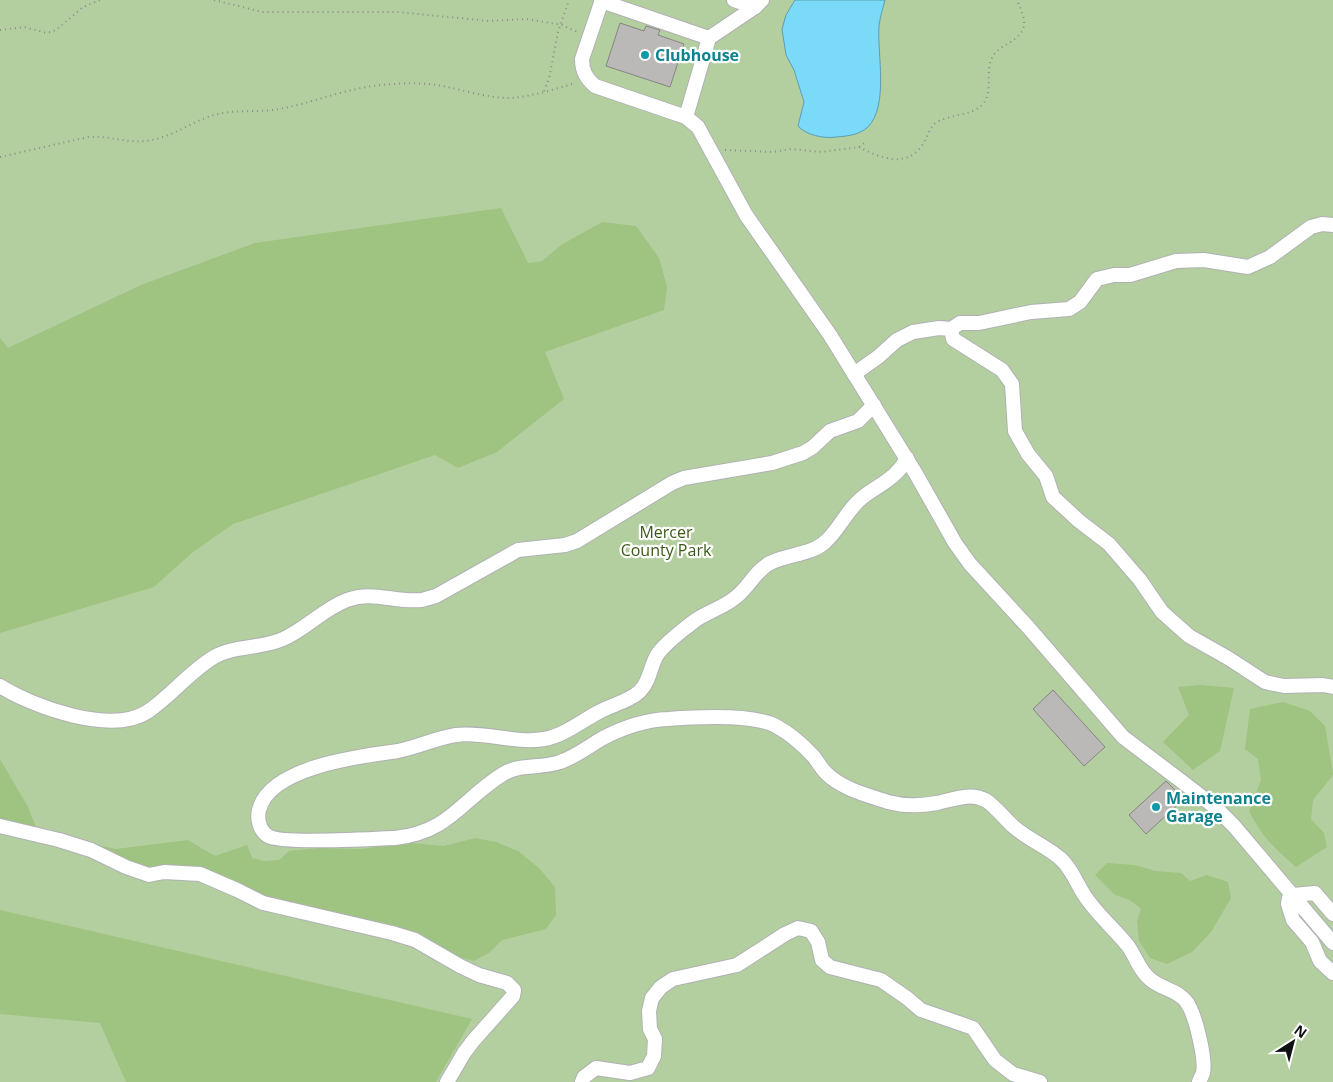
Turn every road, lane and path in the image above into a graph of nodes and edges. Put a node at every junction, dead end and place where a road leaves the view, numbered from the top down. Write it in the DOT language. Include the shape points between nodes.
graph roads {
  1 [pos="100,0"];
  2 [pos="214,0"];
  3 [pos="569,0"];
  4 [pos="601,0"];
  5 [pos="734,0"];
  6 [pos="1017,0"];
  7 [pos="758,3"];
  8 [pos="562,25"];
  9 [pos="0,30"];
  10 [pos="590,37"];
  11 [pos="709,38"];
  12 [pos="588,80"];
  13 [pos="544,91"];
  14 [pos="686,117"];
  15 [pos="867,142"];
  16 [pos="859,147"];
  17 [pos="710,150"];
  18 [pos="0,157"];
  19 [pos="1333,225"];
  20 [pos="951,329"];
  21 [pos="854,374"];
  22 [pos="874,406"];
  23 [pos="907,458"];
  24 [pos="0,686"];
  25 [pos="1333,687"];
  26 [pos="0,826"];
  27 [pos="1293,895"];
  28 [pos="1333,914"];
  29 [pos="1333,943"];
  30 [pos="1333,973"];
  31 [pos="447,1082"];
  32 [pos="582,1082"];
  33 [pos="1040,1082"];
  34 [pos="1199,1082"];
  1 -- 9 [label="path" via="82,8 56,30 47,33 24,27"];
  2 -- 8 [label="path" via="262,12 398,12 489,21 526,19"];
  3 -- 8 [label="path"];
  4 -- 10 [label="lane"];
  4 -- 11 [label="lane"];
  5 -- 7 [label="lane"];
  6 -- 16 [label="path" via="1025,18 1022,31 993,55 989,64 988,95 982,105 936,123 914,154 902,159 889,159"];
  7 -- 11 [label="lane"];
  8 -- 10 [label="path"];
  8 -- 13 [label="path"];
  10 -- 12 [label="lane" via="582,59"];
  11 -- 14 [label="lane"];
  12 -- 13 [label="path"];
  12 -- 14 [label="lane" via="595,86"];
  13 -- 18 [label="path" via="508,98 423,83 380,85 279,109 220,114 162,138 143,142 88,137"];
  14 -- 17 [label="lane" via="698,127"];
  15 -- 16 [label="path"];
  16 -- 17 [label="path" via="821,152"];
  17 -- 21 [label="lane" via="746,215"];
  19 -- 20 [label="lane" via="1311,227 1270,257 1248,267 1204,260 1176,261 1138,273 1097,279 1080,302 1068,309 960,323"];
  20 -- 21 [label="lane" via="913,332 897,340"];
  20 -- 25 [label="lane" via="953,339 1002,370 1012,384 1015,431 1046,476 1052,497 1109,544 1162,612 1189,636 1265,682 1284,686"];
  21 -- 22 [label="lane"];
  22 -- 23 [label="lane"];
  22 -- 24 [label="lane" via="858,420 830,431 803,453 772,463 684,478 577,541 518,550 436,596 416,600 360,595 345,600 284,638 220,654 204,663 168,696 134,718 120,721 66,714 31,702"];
  23 -- 27 [label="lane" via="970,564 1122,737 1216,808"];
  23 -- 34 [label="lane" via="900,471 862,497 826,542 766,565 737,597 696,620 679,634 658,653 640,692 628,700 552,738 530,740 458,734 404,749 319,766 297,774 272,790 259,810 259,824 264,834 273,839 291,841 397,838 440,825 501,774 516,767 558,764 634,724 668,719 745,718 763,721 778,727 812,755 827,774 847,787 897,804 923,805 962,796 985,800 1028,838 1064,862 1084,894 1130,948 1148,978 1177,992 1188,1002 1202,1050 1204,1071"];
  26 -- 31 [label="lane" via="91,850 150,875 164,872 200,874 263,904 392,932 415,940 479,975 507,983 514,990 513,996 473,1041"];
  27 -- 28 [label="lane" via="1315,893"];
  27 -- 29 [label="lane"];
  27 -- 30 [label="lane" via="1288,904 1293,920 1312,942 1320,961"];
  32 -- 33 [label="lane" via="596,1068 630,1073 648,1068 654,1056 656,1039 650,1029 649,1011 652,998 661,987 674,978 737,965 798,928 811,931 818,942 822,960 830,967 881,980 921,1010 973,1028 995,1060 1013,1074"];
}
